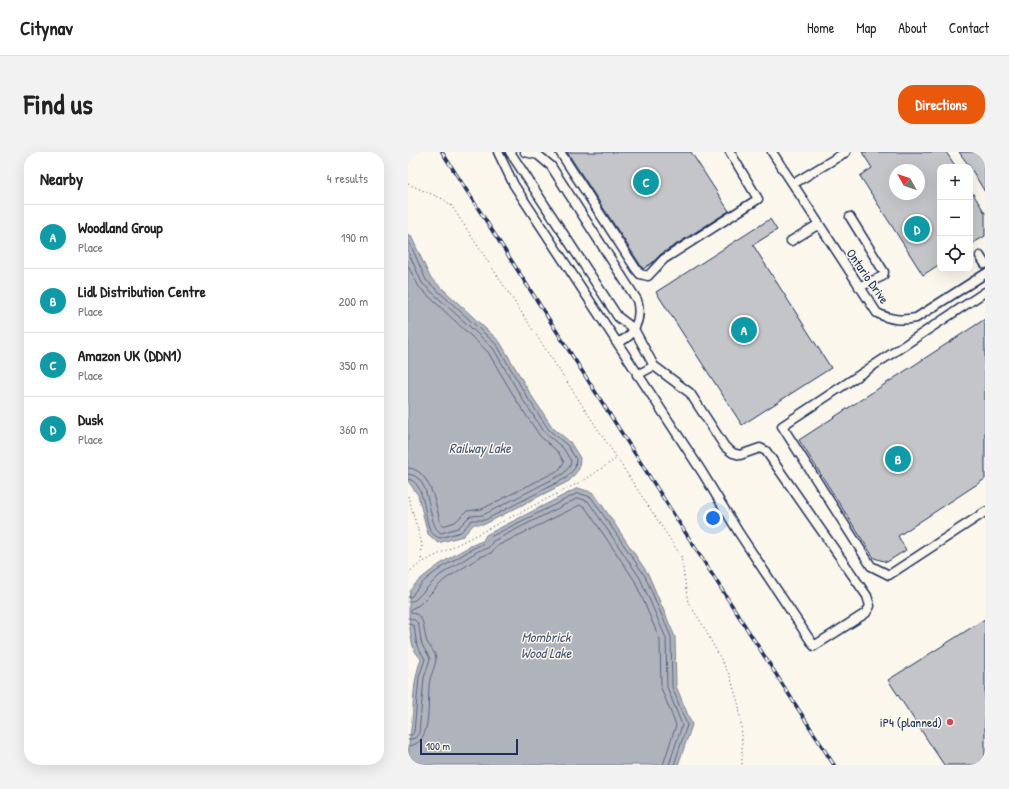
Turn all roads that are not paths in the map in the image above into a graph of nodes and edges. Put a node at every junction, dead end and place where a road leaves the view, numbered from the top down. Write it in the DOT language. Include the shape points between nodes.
graph roads {
  1 [pos="498,152"];
  2 [pos="510,152"];
  3 [pos="525,152"];
  4 [pos="560,152"];
  5 [pos="730,152"];
  6 [pos="772,152"];
  7 [pos="846,152"];
  8 [pos="793,184"];
  9 [pos="850,217"];
  10 [pos="819,224"];
  11 [pos="791,241"];
  12 [pos="980,256"];
  13 [pos="985,264"];
  14 [pos="985,274"];
  15 [pos="859,287"];
  16 [pos="985,292"];
  17 [pos="634,329"];
  18 [pos="616,342"];
  19 [pos="654,366"];
  20 [pos="637,375"];
  21 [pos="985,512"];
  1 -- 18 [label="street" via="514,184"];
  2 -- 17 [label="street" via="618,316"];
  3 -- 17 [label="street" via="538,155 551,166 637,300 640,315"];
  4 -- 5 [label="street" via="636,269 640,274 648,276 664,259 758,199"];
  6 -- 8 [label="street, Ontario Drive"];
  7 -- 8 [label="street"];
  8 -- 10 [label="street, Ontario Drive"];
  9 -- 15 [label="street" via="884,272 883,276"];
  10 -- 11 [label="street"];
  10 -- 15 [label="street, Ontario Drive"];
  12 -- 13 [label="street"];
  14 -- 15 [label="street, Ontario Drive" via="916,318 903,321 889,319 877,313"];
  16 -- 21 [label="street" via="782,426 871,566 889,575"];
  17 -- 18 [label="street" via="623,341"];
  17 -- 19 [label="street"];
  18 -- 20 [label="street"];
  19 -- 20 [label="street"];
  19 -- 20 [label="street" via="690,393 719,439 733,453 740,455 760,448 766,451 867,596 870,606 866,613 814,646"];
}
